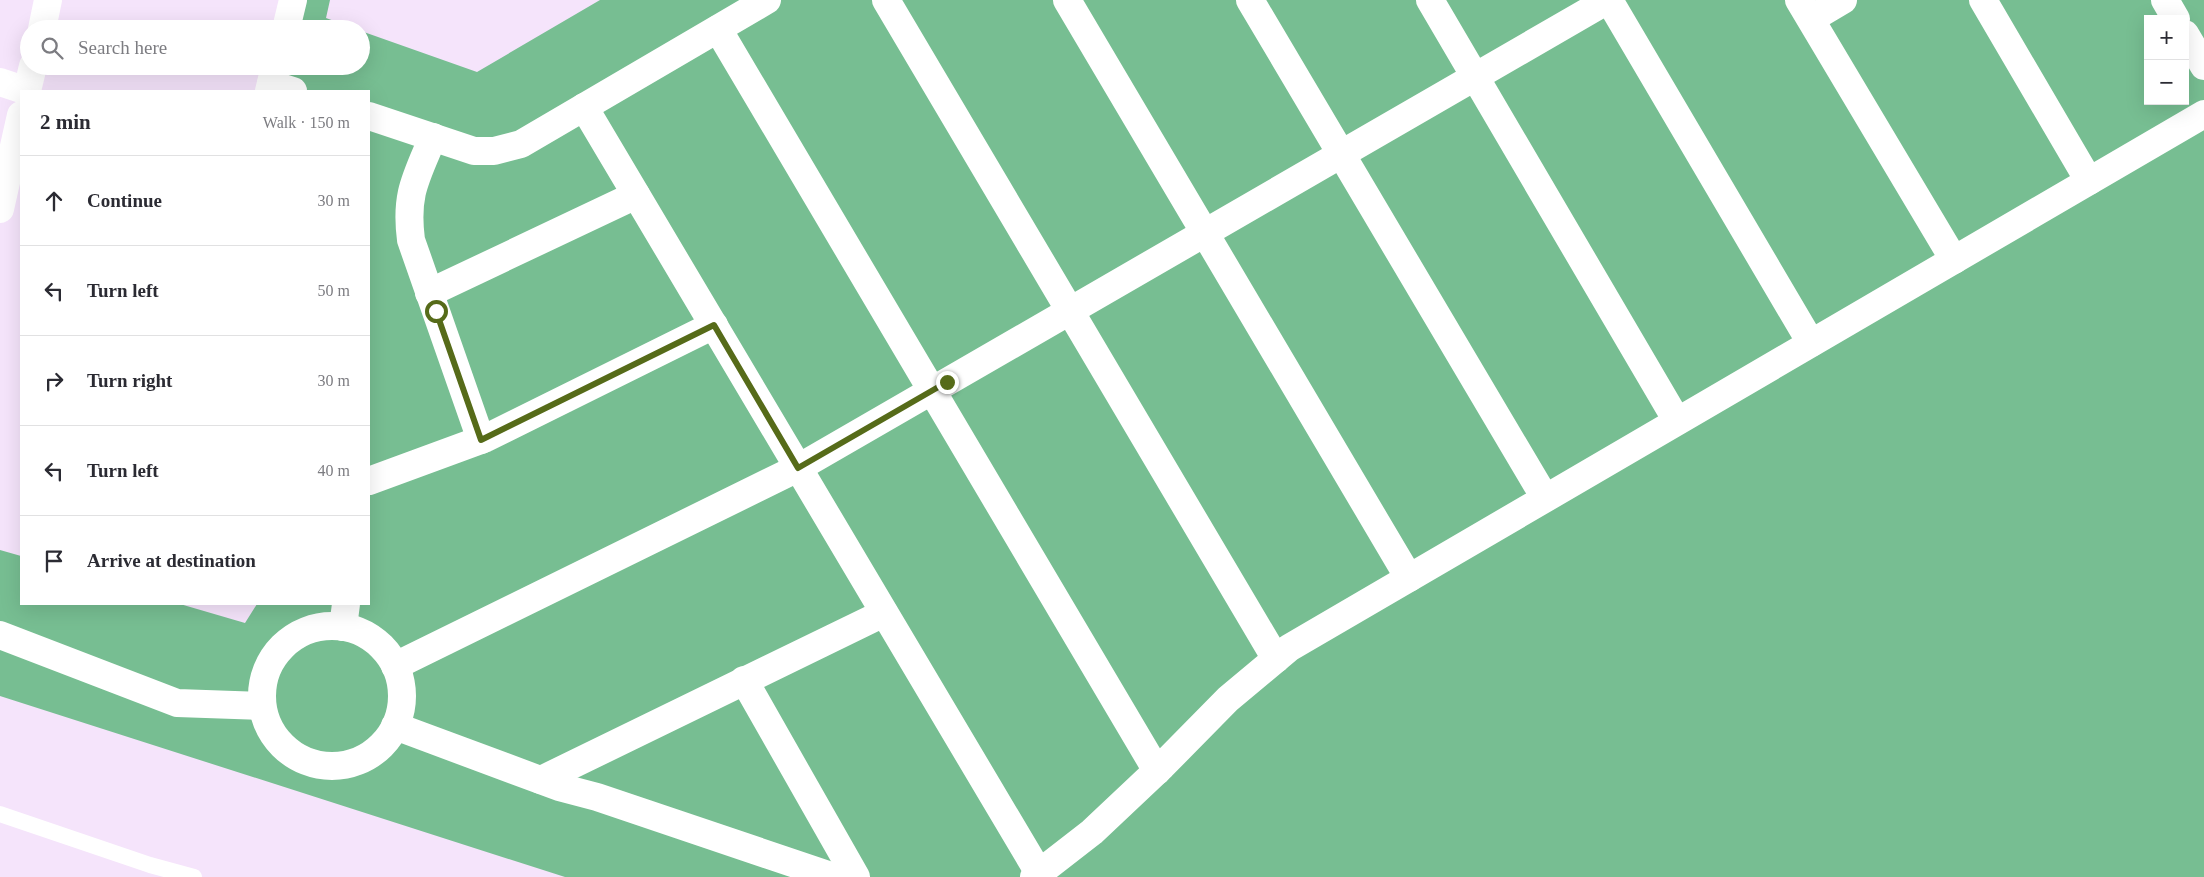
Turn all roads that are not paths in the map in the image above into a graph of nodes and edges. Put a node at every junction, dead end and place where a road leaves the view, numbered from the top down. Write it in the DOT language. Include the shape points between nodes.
graph roads {
  1 [pos="48,0"];
  2 [pos="293,0"];
  3 [pos="767,0"];
  4 [pos="886,0"];
  5 [pos="1068,0"];
  6 [pos="1250,0"];
  7 [pos="1430,0"];
  8 [pos="1608,0"];
  9 [pos="1843,0"];
  10 [pos="1983,0"];
  11 [pos="2165,0"];
  12 [pos="1805,10"];
  13 [pos="2174,15"];
  14 [pos="44,20"];
  15 [pos="288,20"];
  16 [pos="718,29"];
  17 [pos="2189,41"];
  18 [pos="2204,66"];
  19 [pos="31,75"];
  20 [pos="1475,77"];
  21 [pos="0,82"];
  22 [pos="24,90"];
  23 [pos="27,90"];
  24 [pos="584,107"];
  25 [pos="2204,114"];
  26 [pos="370,116"];
  27 [pos="20,119"];
  28 [pos="433,137"];
  29 [pos="1342,154"];
  30 [pos="2089,181"];
  31 [pos="636,195"];
  32 [pos="0,209"];
  33 [pos="1205,233"];
  34 [pos="1954,260"];
  35 [pos="429,293"];
  36 [pos="1070,311"];
  37 [pos="714,325"];
  38 [pos="1811,343"];
  39 [pos="932,391"];
  40 [pos="1677,421"];
  41 [pos="481,440"];
  42 [pos="798,468"];
  43 [pos="370,481"];
  44 [pos="1545,498"];
  45 [pos="1409,578"];
  46 [pos="884,613"];
  47 [pos="345,616"];
  48 [pos="0,635"];
  49 [pos="1276,659"];
  50 [pos="395,666"];
  51 [pos="744,680"];
  52 [pos="262,706"];
  53 [pos="395,726"];
  54 [pos="1156,771"];
  55 [pos="541,780"];
  56 [pos="0,814"];
  57 [pos="1037,875"];
  58 [pos="194,877"];
  59 [pos="834,877"];
  60 [pos="856,877"];
  1 -- 14 [label="street"];
  2 -- 15 [label="street"];
  3 -- 16 [label="street"];
  4 -- 36 [label="street"];
  5 -- 33 [label="street"];
  6 -- 29 [label="street"];
  7 -- 20 [label="street"];
  8 -- 20 [label="street"];
  8 -- 38 [label="street"];
  9 -- 12 [label="street"];
  10 -- 30 [label="street"];
  11 -- 13 [label="street"];
  12 -- 34 [label="street"];
  16 -- 24 [label="street"];
  16 -- 39 [label="street"];
  17 -- 18 [label="street"];
  19 -- 23 [label="street"];
  20 -- 29 [label="street"];
  20 -- 40 [label="street"];
  21 -- 22 [label="street"];
  24 -- 28 [label="street" via="521,144 494,151 474,151"];
  24 -- 31 [label="street"];
  25 -- 30 [label="street"];
  26 -- 28 [label="street"];
  27 -- 32 [label="street"];
  28 -- 35 [label="street" via="411,189 409,207 411,240"];
  29 -- 33 [label="street"];
  29 -- 44 [label="street"];
  30 -- 34 [label="street"];
  31 -- 35 [label="street"];
  31 -- 37 [label="street"];
  33 -- 36 [label="street"];
  33 -- 45 [label="street"];
  34 -- 38 [label="street"];
  35 -- 41 [label="street"];
  36 -- 39 [label="street"];
  36 -- 49 [label="street"];
  37 -- 41 [label="street"];
  37 -- 42 [label="street"];
  38 -- 40 [label="street"];
  39 -- 42 [label="street"];
  39 -- 54 [label="street"];
  40 -- 44 [label="street"];
  41 -- 43 [label="street"];
  42 -- 46 [label="street"];
  42 -- 50 [label="street"];
  44 -- 45 [label="street"];
  45 -- 49 [label="street" via="1289,648"];
  46 -- 51 [label="street"];
  46 -- 57 [label="street"];
  47 -- 50 [label="street" via="356,630 374,639 389,654"];
  47 -- 52 [label="street" via="296,636 279,648 268,665 262,685"];
  48 -- 52 [label="street" via="177,703"];
  49 -- 54 [label="street" via="1228,698"];
  50 -- 53 [label="street" via="403,693"];
  51 -- 55 [label="street"];
  51 -- 60 [label="street"];
  52 -- 53 [label="street" via="268,727 280,744 297,757 317,765 338,766 359,761 378,750"];
  53 -- 55 [label="street"];
  54 -- 57 [label="street" via="1092,832"];
  55 -- 59 [label="street"];
  56 -- 58 [label="lane"];
}
